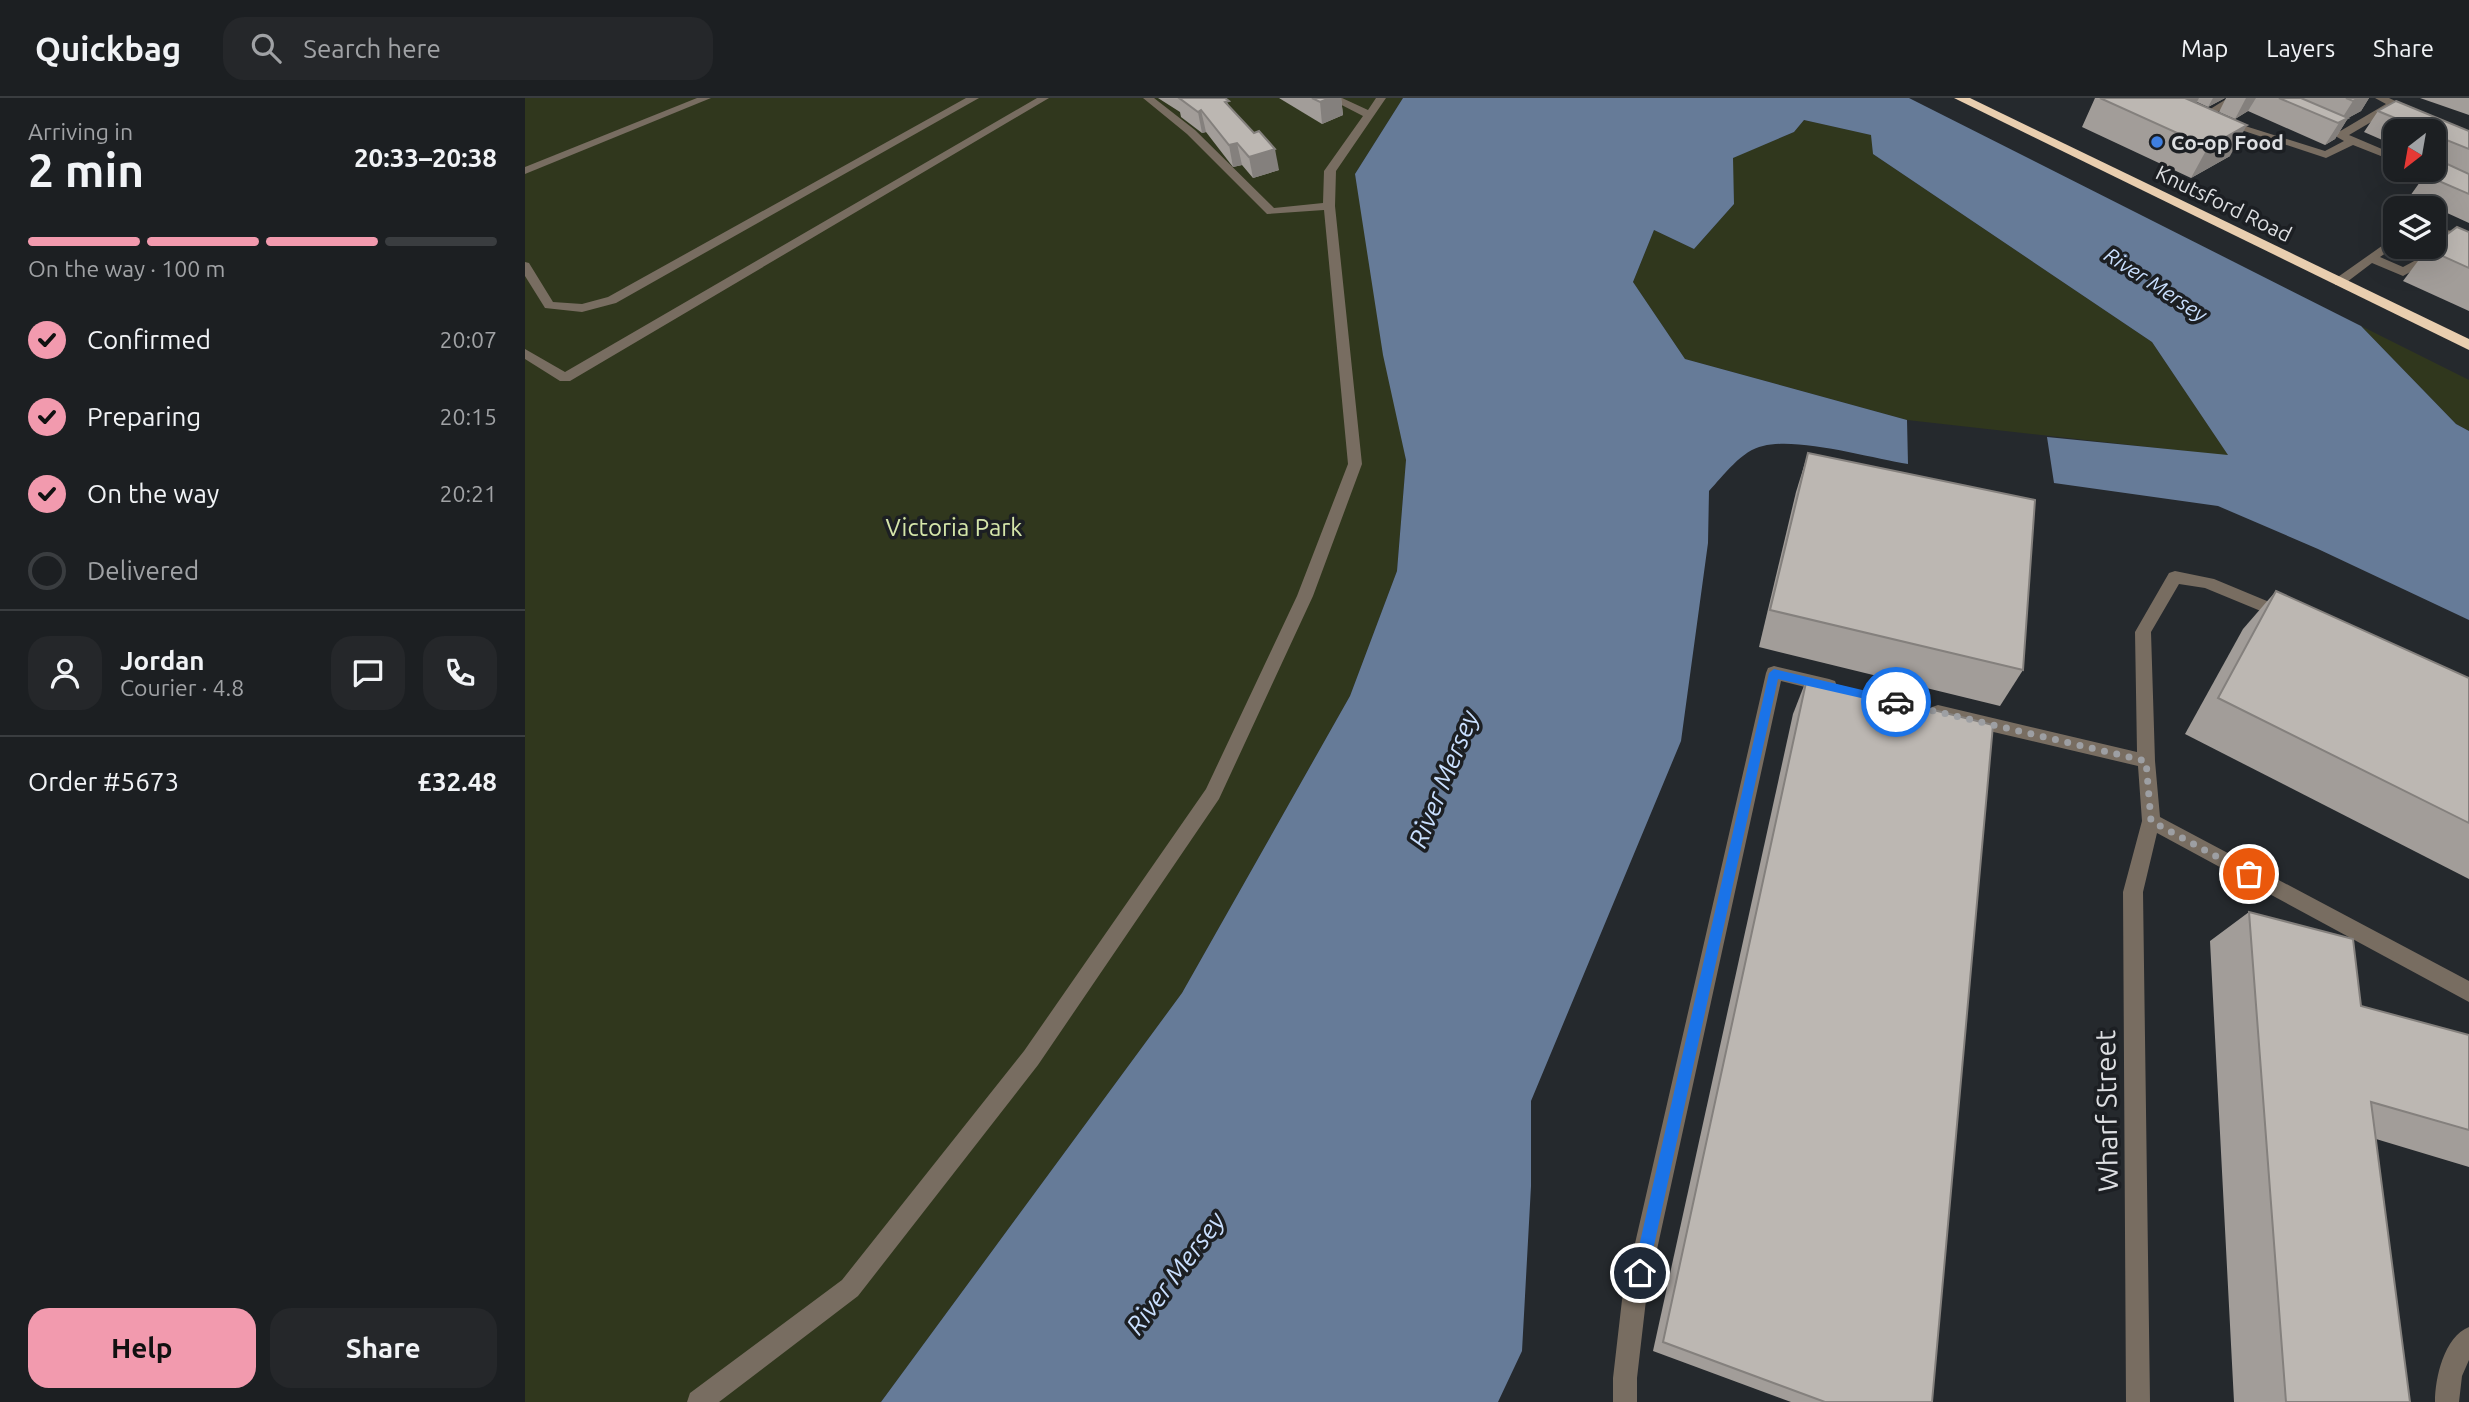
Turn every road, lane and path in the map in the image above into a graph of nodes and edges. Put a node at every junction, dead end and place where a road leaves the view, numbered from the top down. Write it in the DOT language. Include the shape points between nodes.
graph roads {
  1 [pos="706,98"];
  2 [pos="974,98"];
  3 [pos="1044,98"];
  4 [pos="1148,98"];
  5 [pos="1333,98"];
  6 [pos="1381,98"];
  7 [pos="1961,98"];
  8 [pos="2235,98"];
  9 [pos="2380,98"];
  10 [pos="2394,104"];
  11 [pos="2419,114"];
  12 [pos="1371,116"];
  13 [pos="2329,130"];
  14 [pos="2341,135"];
  15 [pos="2353,141"];
  16 [pos="2383,154"];
  17 [pos="525,171"];
  18 [pos="2447,181"];
  19 [pos="2469,191"];
  20 [pos="1329,206"];
  21 [pos="2446,233"];
  22 [pos="2469,239"];
  23 [pos="2383,249"];
  24 [pos="2371,258"];
  25 [pos="2429,259"];
  26 [pos="525,266"];
  27 [pos="2339,282"];
  28 [pos="2469,345"];
  29 [pos="525,353"];
  30 [pos="2294,619"];
  31 [pos="1854,692"];
  32 [pos="1920,708"];
  33 [pos="2146,761"];
  34 [pos="2151,821"];
  35 [pos="2469,992"];
  36 [pos="2469,1339"];
  37 [pos="699,1402"];
  38 [pos="1625,1402"];
  39 [pos="2138,1402"];
  40 [pos="2447,1402"];
  1 -- 17 [label="street"];
  2 -- 26 [label="street" via="612,300 582,308 549,304"];
  3 -- 29 [label="street" via="565,378"];
  4 -- 20 [label="street" via="1191,132 1271,212"];
  5 -- 12 [label="street"];
  6 -- 12 [label="street"];
  7 -- 27 [label="highway, Knutsford Road"];
  8 -- 15 [label="street" via="2198,114 2326,155"];
  9 -- 10 [label="street"];
  10 -- 11 [label="street"];
  10 -- 14 [label="street"];
  12 -- 20 [label="street" via="1330,171"];
  13 -- 14 [label="street"];
  14 -- 15 [label="street"];
  15 -- 16 [label="street"];
  18 -- 19 [label="street"];
  20 -- 37 [label="street" via="1355,464 1305,596 1213,794 1031,1058 850,1288"];
  21 -- 22 [label="street"];
  23 -- 24 [label="street"];
  24 -- 25 [label="street" via="2403,272"];
  24 -- 27 [label="street"];
  27 -- 28 [label="highway, Knutsford Road"];
  30 -- 33 [label="street, Wharf Street" via="2208,583 2175,577 2143,632"];
  31 -- 38 [label="street" via="1774,673 1634,1300"];
  32 -- 33 [label="street"];
  33 -- 34 [label="street, Wharf Street"];
  34 -- 35 [label="street"];
  34 -- 39 [label="street, Wharf Street" via="2133,892"];
  36 -- 40 [label="street" via="2456,1356"];
}
